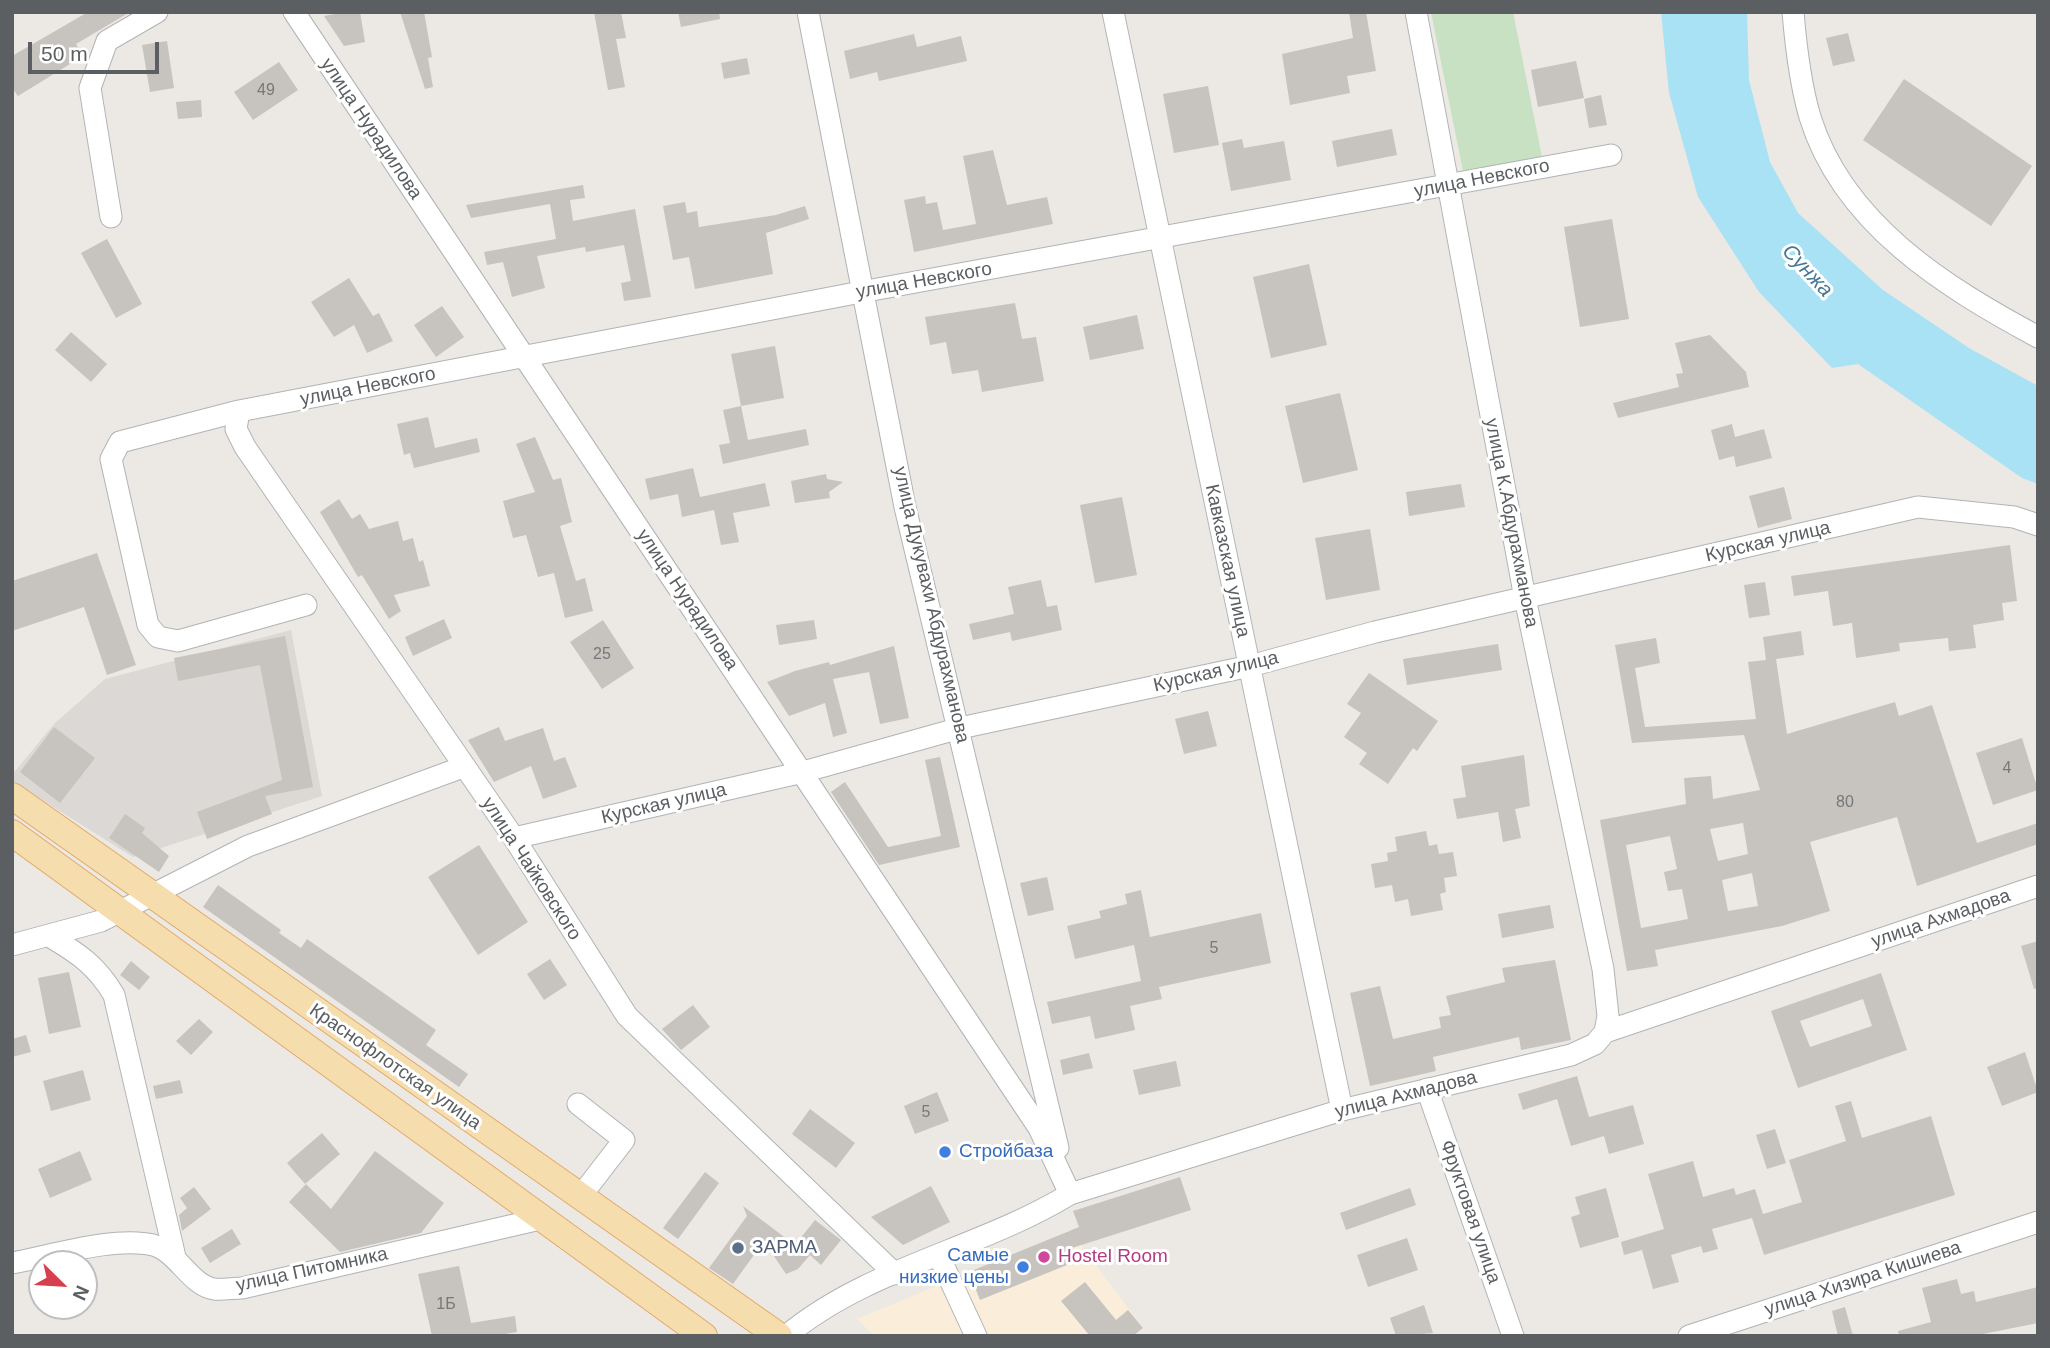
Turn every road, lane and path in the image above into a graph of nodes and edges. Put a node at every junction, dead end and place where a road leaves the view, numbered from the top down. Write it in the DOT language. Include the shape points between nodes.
graph roads {
  1 [pos="157,12"];
  2 [pos="294,12"];
  3 [pos="808,12"];
  4 [pos="1113,12"];
  5 [pos="1416,12"];
  6 [pos="1793,12"];
  7 [pos="1611,155"];
  8 [pos="1448,186"];
  9 [pos="111,217"];
  10 [pos="1158,239"];
  11 [pos="861,292"];
  12 [pos="2038,337"];
  13 [pos="523,358"];
  14 [pos="239,411"];
  15 [pos="2038,525"];
  16 [pos="1525,598"];
  17 [pos="306,604"];
  18 [pos="1250,666"];
  19 [pos="960,728"];
  20 [pos="463,767"];
  21 [pos="803,772"];
  22 [pos="12,796"];
  23 [pos="12,833"];
  24 [pos="514,838"];
  25 [pos="2038,886"];
  26 [pos="153,896"];
  27 [pos="122,912"];
  28 [pos="49,936"];
  29 [pos="12,946"];
  30 [pos="1605,1032"];
  31 [pos="1427,1089"];
  32 [pos="578,1104"];
  33 [pos="1342,1110"];
  34 [pos="1070,1194"];
  35 [pos="580,1197"];
  36 [pos="540,1219"];
  37 [pos="2038,1222"];
  38 [pos="939,1256"];
  39 [pos="175,1257"];
  40 [pos="12,1263"];
  41 [pos="895,1274"];
  42 [pos="704,1336"];
  43 [pos="779,1336"];
  44 [pos="786,1336"];
  45 [pos="976,1336"];
  46 [pos="1513,1336"];
  47 [pos="1689,1336"];
  1 -- 9 [label="street" via="107,41 89,88"];
  2 -- 13 [label="street, улица Нурадилова"];
  3 -- 11 [label="street, улица Дукувахи Абдурахманова"];
  4 -- 10 [label="street, Кавказская улица"];
  5 -- 8 [label="street, улица К.Абдурахманова"];
  6 -- 12 [label="street" via="1801,83 1811,119 1824,152 1862,208 1914,261"];
  7 -- 8 [label="street, улица Невского"];
  8 -- 10 [label="street, улица Невского"];
  8 -- 16 [label="street, улица К.Абдурахманова"];
  10 -- 11 [label="street, улица Невского"];
  10 -- 18 [label="street, Кавказская улица"];
  11 -- 13 [label="street, улица Невского"];
  11 -- 19 [label="street, улица Дукувахи Абдурахманова" via="905,507"];
  13 -- 14 [label="street, улица Невского"];
  13 -- 21 [label="street, улица Нурадилова"];
  14 -- 17 [label="street, улица Невского" via="120,442 111,459 148,625 158,637 178,641"];
  14 -- 20 [label="street, улица Чайковского" via="236,429 245,447"];
  15 -- 16 [label="street, Курская улица" via="2014,517 1918,507"];
  16 -- 18 [label="street, Курская улица"];
  16 -- 30 [label="street, улица К.Абдурахманова" via="1603,969 1608,1016"];
  18 -- 19 [label="street, Курская улица"];
  18 -- 33 [label="street, Кавказская улица"];
  19 -- 21 [label="street, Курская улица"];
  19 -- 34 [label="street, улица Дукувахи Абдурахманова"];
  20 -- 24 [label="street, улица Чайковского"];
  20 -- 26 [label="street" via="248,846"];
  21 -- 24 [label="street, Курская улица"];
  21 -- 34 [label="street, улица Нурадилова" via="1039,1128"];
  22 -- 26 [label="main road, Краснофлотская улица"];
  23 -- 27 [label="main road, Краснофлотская улица"];
  24 -- 41 [label="street, улица Чайковского" via="627,1016"];
  25 -- 30 [label="street, улица Ахмадова"];
  26 -- 27 [label="street"];
  26 -- 35 [label="main road, Краснофлотская улица"];
  27 -- 28 [label="street"];
  27 -- 36 [label="main road, Краснофлотская улица"];
  28 -- 29 [label="street"];
  28 -- 39 [label="street" via="85,957 114,995"];
  30 -- 31 [label="street, улица Ахмадова" via="1595,1044 1572,1055"];
  31 -- 33 [label="street, улица Ахмадова"];
  31 -- 46 [label="street, Фруктовая улица"];
  32 -- 35 [label="street" via="624,1140"];
  33 -- 34 [label="street, улица Ахмадова"];
  34 -- 38 [label="street, улица Ахмадова" via="1034,1216"];
  35 -- 43 [label="main road, Краснофлотская улица"];
  36 -- 39 [label="street, улица Питомника" via="242,1288 212,1289"];
  36 -- 42 [label="main road, Краснофлотская улица"];
  37 -- 47 [label="street, улица Хизира Кишиева"];
  38 -- 41 [label="street, улица Ахмадова"];
  38 -- 45 [label="street"];
  39 -- 40 [label="street, улица Питомника" via="153,1245 120,1244"];
  41 -- 44 [label="street, улица Ахмадова" via="821,1308"];
}
